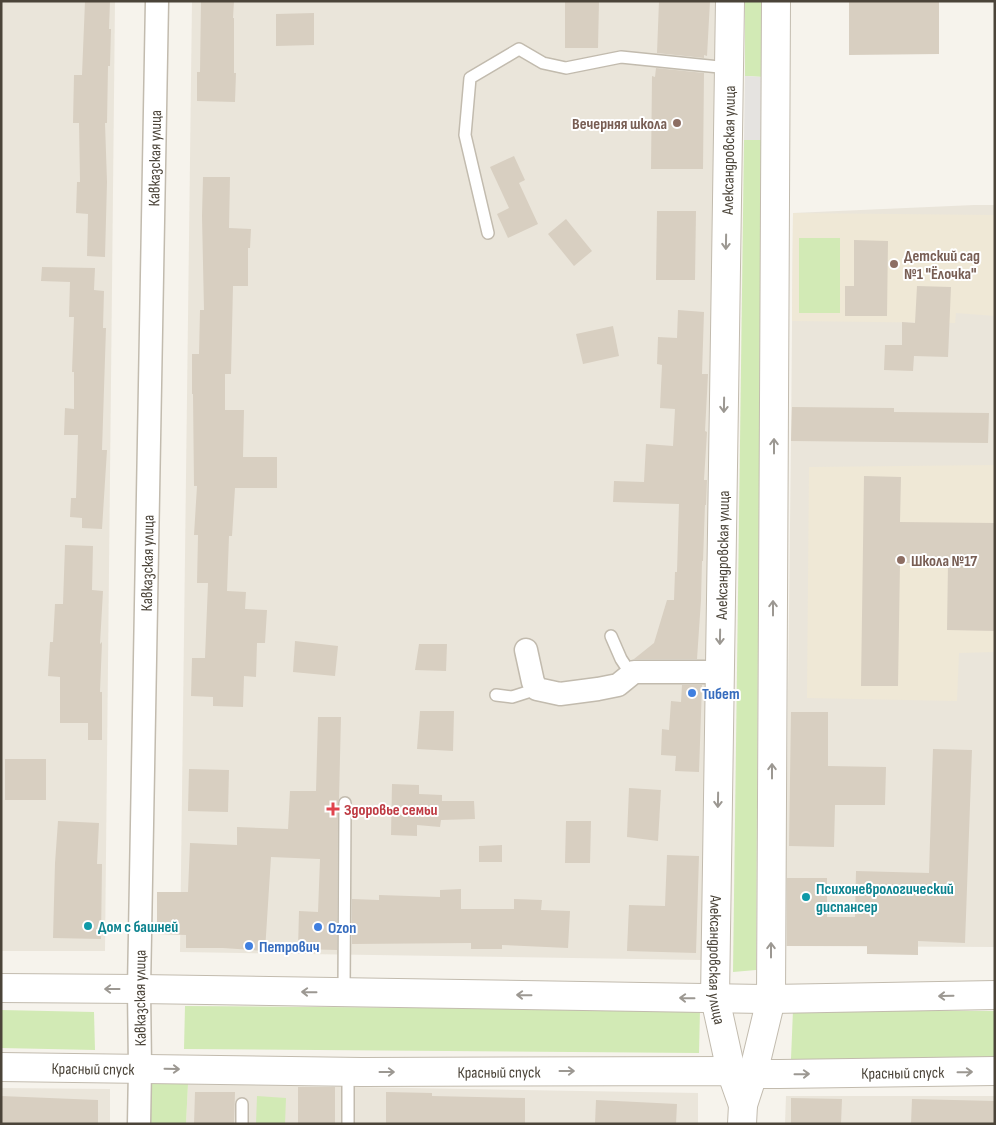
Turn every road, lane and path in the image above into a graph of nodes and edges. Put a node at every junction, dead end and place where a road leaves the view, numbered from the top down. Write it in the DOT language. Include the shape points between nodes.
graph roads {
  1 [pos="157,1"];
  2 [pos="730,1"];
  3 [pos="776,1"];
  4 [pos="729,68"];
  5 [pos="488,233"];
  6 [pos="611,636"];
  7 [pos="526,650"];
  8 [pos="720,672"];
  9 [pos="631,674"];
  10 [pos="537,689"];
  11 [pos="496,696"];
  12 [pos="345,803"];
  13 [pos="1,988"];
  14 [pos="139,989"];
  15 [pos="344,992"];
  16 [pos="995,995"];
  17 [pos="715,998"];
  18 [pos="770,999"];
  19 [pos="1,1067"];
  20 [pos="140,1068"];
  21 [pos="348,1072"];
  22 [pos="742,1072"];
  23 [pos="995,1072"];
  24 [pos="242,1104"];
  25 [pos="743,1114"];
  26 [pos="139,1124"];
  27 [pos="242,1124"];
  28 [pos="348,1124"];
  1 -- 14 [label="street, Кавказская улица"];
  2 -- 4 [label="street, Александровская улица"];
  18 -- 3 [label="street, one-way"];
  4 -- 5 [label="lane" via="620,57 566,68 543,63 519,49 470,78 465,135"];
  4 -- 8 [label="street, Александровская улица, one-way"];
  6 -- 9 [label="lane"];
  7 -- 10 [label="street"];
  8 -- 9 [label="street"];
  8 -- 17 [label="street, Александровская улица, one-way"];
  9 -- 10 [label="street" via="618,685 598,689 560,694"];
  10 -- 11 [label="lane" via="512,697"];
  12 -- 15 [label="lane"];
  14 -- 13 [label="street, one-way"];
  15 -- 14 [label="street, one-way"];
  14 -- 20 [label="street, Кавказская улица"];
  17 -- 15 [label="street, one-way"];
  16 -- 18 [label="street, one-way"];
  17 -- 18 [label="street"];
  17 -- 22 [label="street, Александровская улица"];
  18 -- 22 [label="street"];
  19 -- 20 [label="street, Красный спуск"];
  20 -- 21 [label="street, Красный спуск, one-way"];
  20 -- 26 [label="street, Кавказская улица"];
  21 -- 22 [label="street, Красный спуск, one-way"];
  21 -- 28 [label="lane"];
  22 -- 23 [label="street, Красный спуск, one-way"];
  22 -- 25 [label="street, Александровская улица"];
  24 -- 27 [label="lane"];
}
